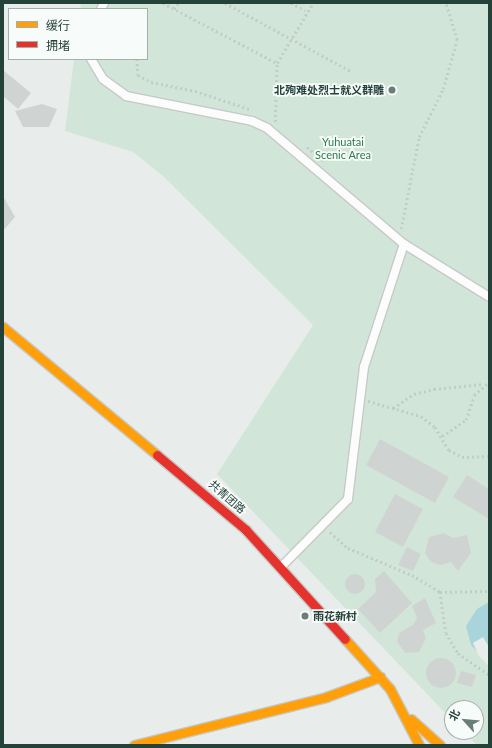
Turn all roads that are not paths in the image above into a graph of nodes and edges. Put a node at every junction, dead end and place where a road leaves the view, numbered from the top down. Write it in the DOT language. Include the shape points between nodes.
graph roads {
  1 [pos="92,60"];
  2 [pos="401,241"];
  3 [pos="489,297"];
  4 [pos="3,327"];
  5 [pos="282,566"];
  6 [pos="380,677"];
  7 [pos="406,715"];
  8 [pos="134,745"];
  9 [pos="420,745"];
  10 [pos="440,745"];
  1 -- 2 [label="lane" via="102,79 126,96 252,121 277,135"];
  2 -- 3 [label="lane"];
  2 -- 5 [label="lane" via="364,367 348,499"];
  4 -- 5 [label="street, 共青团路" via="193,483"];
  5 -- 6 [label="street, 共青团路"];
  6 -- 7 [label="street, 共青团路"];
  6 -- 8 [label="street" via="326,697"];
  7 -- 9 [label="street, 共青团路"];
  7 -- 10 [label="street, 共青团路"];
}
